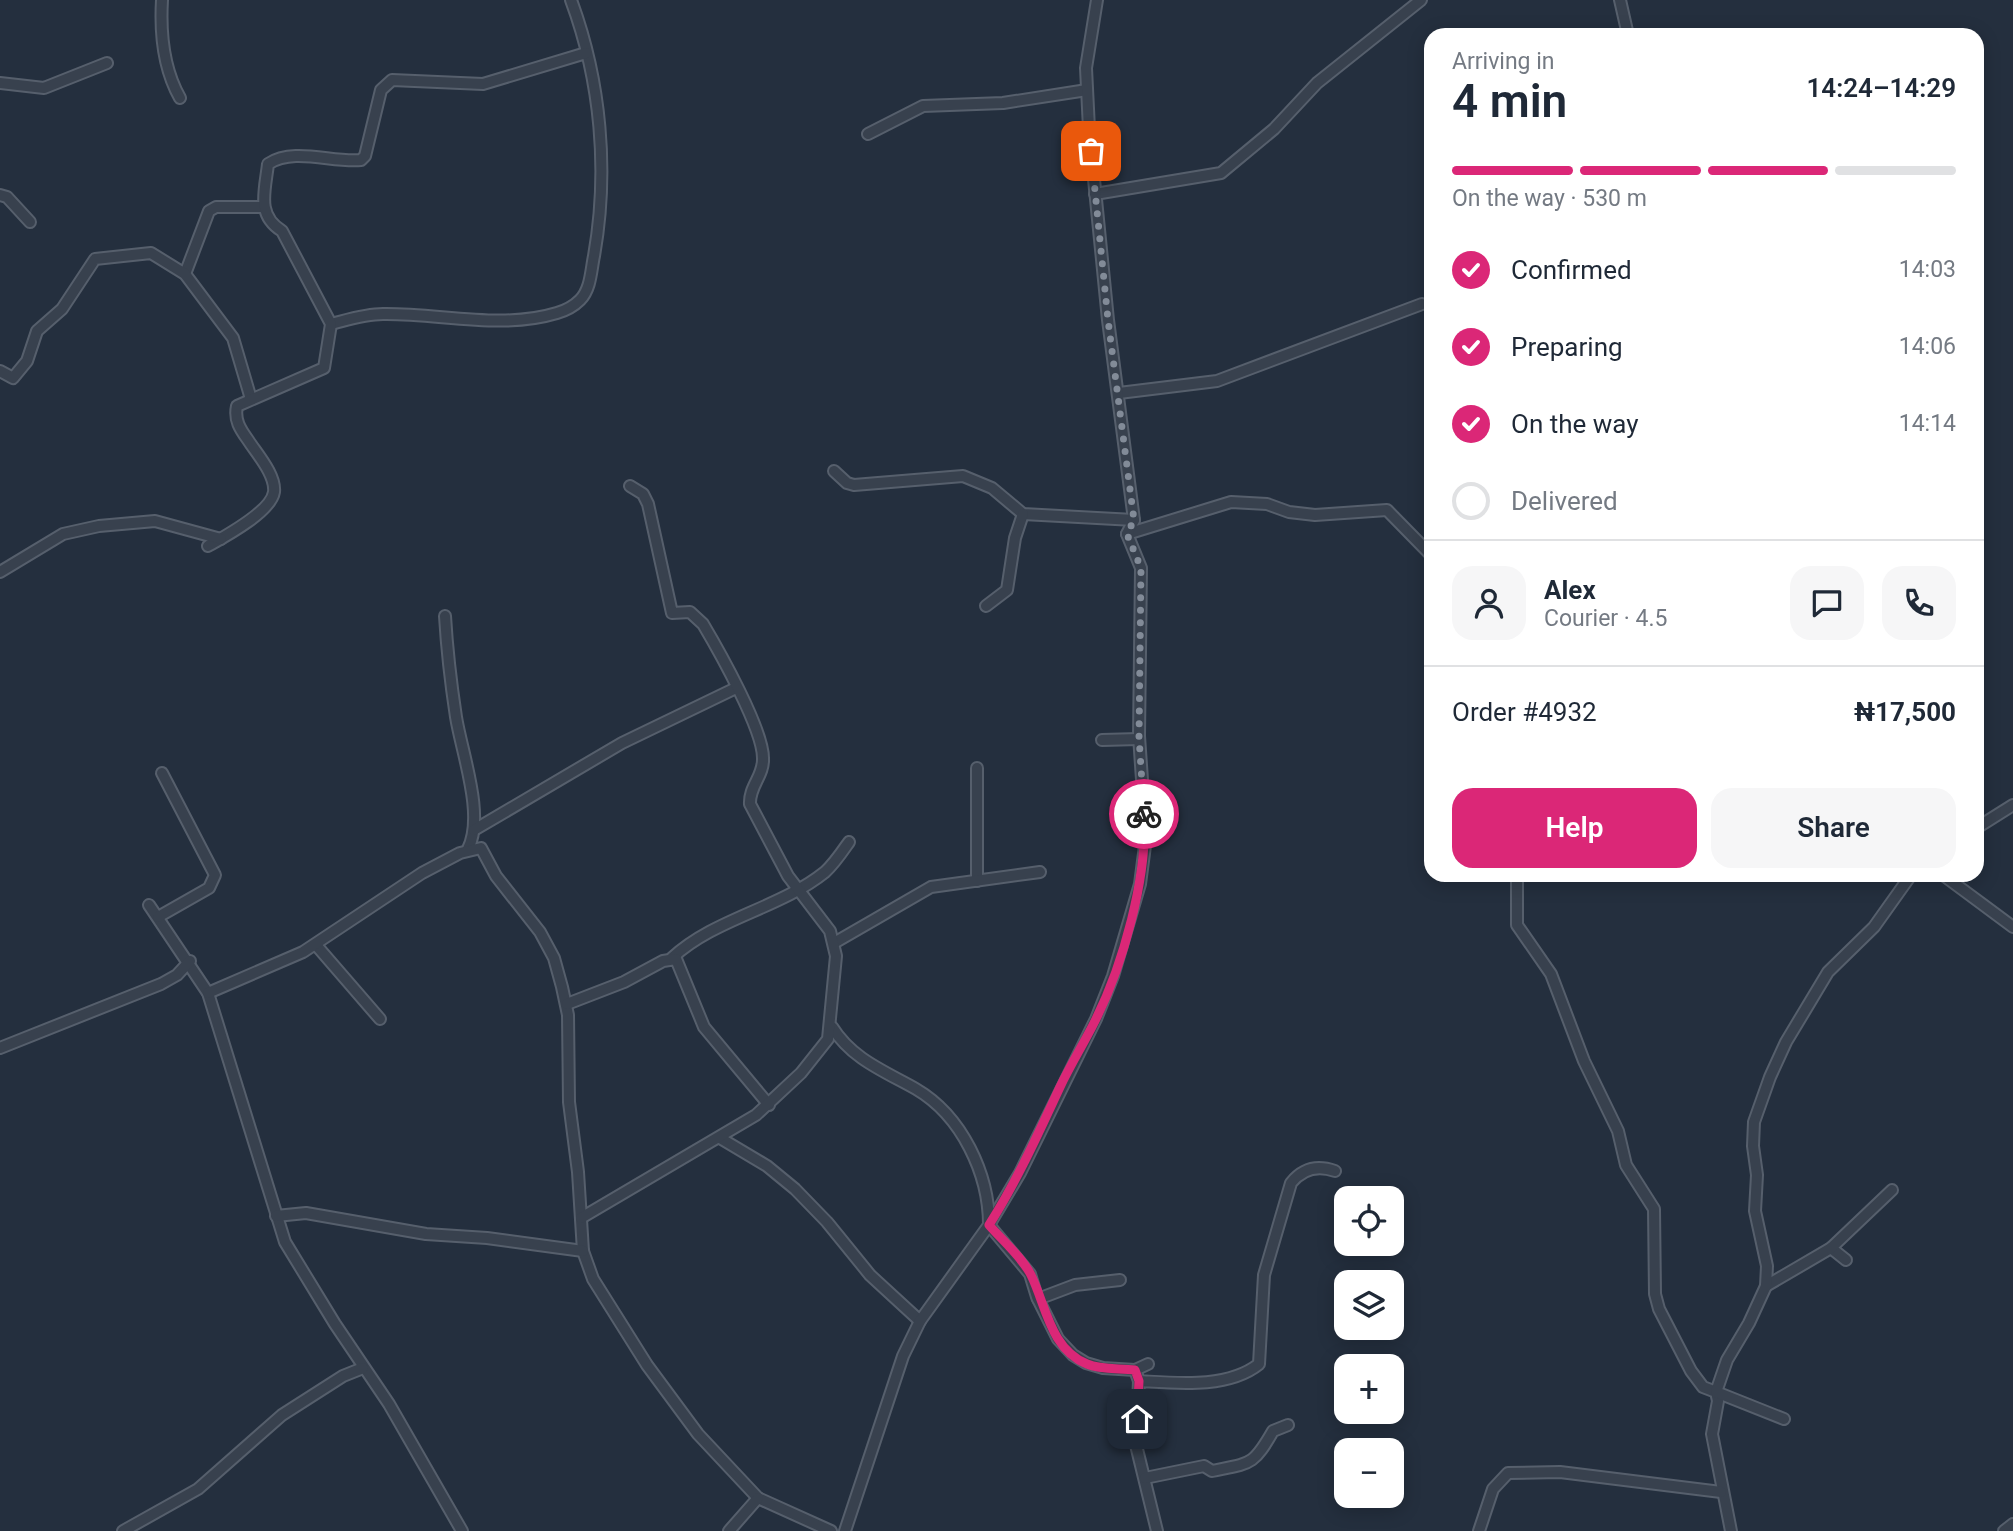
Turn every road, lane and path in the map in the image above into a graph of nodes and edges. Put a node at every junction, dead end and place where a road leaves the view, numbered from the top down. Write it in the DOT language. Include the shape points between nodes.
graph roads {
  1 [pos="162,0"];
  2 [pos="571,0"];
  3 [pos="1097,0"];
  4 [pos="1421,0"];
  5 [pos="1620,0"];
  6 [pos="1626,28"];
  7 [pos="586,52"];
  8 [pos="107,63"];
  9 [pos="0,83"];
  10 [pos="1087,90"];
  11 [pos="180,98"];
  12 [pos="868,134"];
  13 [pos="1095,194"];
  14 [pos="0,195"];
  15 [pos="263,207"];
  16 [pos="30,222"];
  17 [pos="185,274"];
  18 [pos="1422,304"];
  19 [pos="331,324"];
  20 [pos="0,371"];
  21 [pos="1119,393"];
  22 [pos="251,399"];
  23 [pos="834,471"];
  24 [pos="630,485"];
  25 [pos="1023,513"];
  26 [pos="1134,520"];
  27 [pos="1127,534"];
  28 [pos="220,539"];
  29 [pos="208,546"];
  30 [pos="1424,548"];
  31 [pos="0,572"];
  32 [pos="986,606"];
  33 [pos="445,616"];
  34 [pos="736,688"];
  35 [pos="1139,739"];
  36 [pos="1102,740"];
  37 [pos="977,768"];
  38 [pos="162,774"];
  39 [pos="2013,805"];
  40 [pos="1984,823"];
  41 [pos="474,830"];
  42 [pos="849,842"];
  43 [pos="468,849"];
  44 [pos="1040,872"];
  45 [pos="977,881"];
  46 [pos="1517,882"];
  47 [pos="1906,882"];
  48 [pos="1952,882"];
  49 [pos="797,890"];
  50 [pos="149,905"];
  51 [pos="158,917"];
  52 [pos="2013,927"];
  53 [pos="834,943"];
  54 [pos="316,945"];
  55 [pos="672,958"];
  56 [pos="190,961"];
  57 [pos="208,993"];
  58 [pos="566,1004"];
  59 [pos="380,1019"];
  60 [pos="831,1027"];
  61 [pos="0,1048"];
  62 [pos="769,1105"];
  63 [pos="720,1138"];
  64 [pos="1335,1171"];
  65 [pos="1892,1190"];
  66 [pos="275,1216"];
  67 [pos="581,1218"];
  68 [pos="989,1225"];
  69 [pos="1831,1248"];
  70 [pos="583,1251"];
  71 [pos="1846,1260"];
  72 [pos="1120,1280"];
  73 [pos="1766,1286"];
  74 [pos="1038,1299"];
  75 [pos="919,1321"];
  76 [pos="1148,1364"];
  77 [pos="363,1368"];
  78 [pos="1137,1376"];
  79 [pos="1716,1392"];
  80 [pos="1784,1419"];
  81 [pos="1289,1426"];
  82 [pos="1145,1478"];
  83 [pos="1721,1492"];
  84 [pos="758,1498"];
  85 [pos="2013,1524"];
  86 [pos="122,1531"];
  87 [pos="462,1531"];
  88 [pos="729,1531"];
  89 [pos="831,1531"];
  90 [pos="845,1531"];
  91 [pos="1157,1531"];
  92 [pos="1479,1531"];
  93 [pos="1731,1531"];
  94 [pos="2004,1531"];
  1 -- 11 [label="street" via="165,61"];
  2 -- 7 [label="street"];
  3 -- 10 [label="street"];
  4 -- 13 [label="street" via="1317,83 1274,129 1222,173"];
  5 -- 6 [label="street"];
  7 -- 15 [label="street" via="483,84 393,80 381,90 366,156 353,161 277,158 268,164"];
  7 -- 19 [label="street" via="602,156 589,284 581,300 540,317 502,320 379,314"];
  8 -- 9 [label="street" via="44,88"];
  10 -- 12 [label="street" via="1003,103 923,106"];
  10 -- 13 [label="street"];
  13 -- 21 [label="street"];
  14 -- 16 [label="street"];
  15 -- 17 [label="street" via="209,211"];
  15 -- 19 [label="street" via="270,223 282,231"];
  17 -- 20 [label="street" via="151,253 95,259 62,309 37,331 23,368 13,378"];
  17 -- 22 [label="street" via="233,338"];
  18 -- 21 [label="street" via="1217,380"];
  19 -- 22 [label="street" via="324,368"];
  21 -- 26 [label="street"];
  22 -- 28 [label="street" via="237,406 237,425 268,470 274,491 256,515"];
  23 -- 25 [label="street" via="854,485 963,476 992,488"];
  24 -- 34 [label="street" via="648,504 672,613 690,612 703,624"];
  25 -- 26 [label="street"];
  25 -- 32 [label="street" via="1007,590"];
  26 -- 27 [label="street"];
  27 -- 30 [label="street" via="1231,502 1259,503 1315,515 1387,510"];
  27 -- 35 [label="street" via="1141,568"];
  28 -- 29 [label="street"];
  28 -- 31 [label="street" via="155,521 99,526 63,534"];
  33 -- 41 [label="street"];
  34 -- 41 [label="street" via="621,743"];
  34 -- 49 [label="street" via="763,751 764,762 749,794 750,804"];
  35 -- 36 [label="street"];
  35 -- 68 [label="street" via="1146,838 1140,884 1113,976 1020,1173"];
  37 -- 45 [label="street"];
  38 -- 51 [label="street" via="215,875 209,888"];
  39 -- 40 [label="street"];
  41 -- 43 [label="street"];
  42 -- 49 [label="street" via="825,872"];
  43 -- 54 [label="street" via="378,901"];
  43 -- 58 [label="street" via="475,847 485,853 496,876 540,932 554,958"];
  44 -- 45 [label="street"];
  45 -- 53 [label="street" via="931,887"];
  46 -- 79 [label="street" via="1517,925 1551,974 1584,1061 1618,1131 1626,1165 1654,1209 1659,1309 1691,1371 1703,1387"];
  47 -- 73 [label="street" via="1874,927 1828,972 1797,1022 1754,1122 1755,1211 1765,1255"];
  48 -- 52 [label="street"];
  49 -- 53 [label="street" via="813,906"];
  49 -- 55 [label="street" via="689,943"];
  50 -- 51 [label="street"];
  51 -- 56 [label="street"];
  53 -- 60 [label="street"];
  54 -- 57 [label="street"];
  54 -- 59 [label="street"];
  55 -- 58 [label="street"];
  55 -- 62 [label="street" via="680,962 704,1027"];
  56 -- 57 [label="street"];
  56 -- 61 [label="street" via="161,984"];
  57 -- 66 [label="street"];
  58 -- 67 [label="street" via="569,1102"];
  60 -- 62 [label="street" via="820,1052"];
  60 -- 68 [label="street" via="855,1055 920,1091 946,1112 961,1133 989,1196"];
  62 -- 63 [label="street"];
  63 -- 67 [label="street"];
  63 -- 75 [label="street" via="795,1189 870,1275"];
  64 -- 78 [label="street" via="1309,1170 1291,1183 1264,1275 1259,1364 1242,1374 1214,1380"];
  65 -- 69 [label="street"];
  66 -- 70 [label="street" via="306,1213 426,1234"];
  66 -- 77 [label="street" via="285,1242"];
  67 -- 70 [label="street"];
  68 -- 74 [label="street" via="1030,1274"];
  68 -- 75 [label="street"];
  69 -- 71 [label="street"];
  69 -- 73 [label="street"];
  70 -- 84 [label="street" via="606,1302 647,1365 698,1434"];
  72 -- 74 [label="street" via="1075,1285"];
  73 -- 79 [label="street" via="1727,1360"];
  74 -- 78 [label="street" via="1058,1339 1073,1355 1086,1363"];
  75 -- 90 [label="street" via="886,1401"];
  76 -- 78 [label="street"];
  77 -- 86 [label="street" via="282,1415 198,1489"];
  77 -- 87 [label="street" via="389,1404"];
  78 -- 82 [label="street" via="1136,1445"];
  79 -- 80 [label="street"];
  79 -- 83 [label="street" via="1712,1434"];
  81 -- 82 [label="street" via="1273,1431 1257,1458 1247,1463"];
  82 -- 91 [label="street"];
  83 -- 92 [label="street" via="1560,1472 1508,1473 1493,1489"];
  83 -- 93 [label="street"];
  84 -- 88 [label="street"];
  84 -- 89 [label="street"];
  85 -- 94 [label="street"];
}
